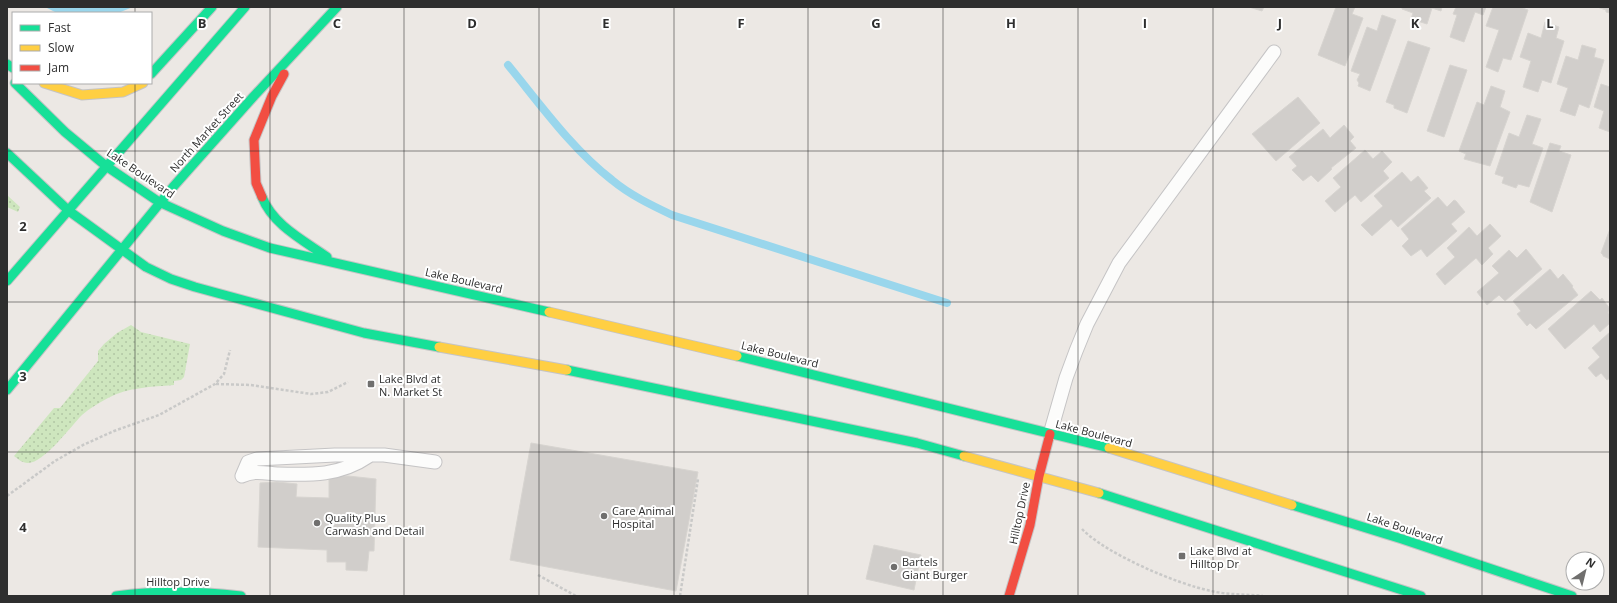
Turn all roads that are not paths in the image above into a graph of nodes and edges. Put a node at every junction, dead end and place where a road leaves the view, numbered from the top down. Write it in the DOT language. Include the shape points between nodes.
graph roads {
  1 [pos="212,7"];
  2 [pos="245,7"];
  3 [pos="337,7"];
  4 [pos="299,46"];
  5 [pos="1274,52"];
  6 [pos="152,73"];
  7 [pos="16,84"];
  8 [pos="47,84"];
  9 [pos="141,84"];
  10 [pos="7,154"];
  11 [pos="106,166"];
  12 [pos="159,202"];
  13 [pos="69,211"];
  14 [pos="120,249"];
  15 [pos="332,261"];
  16 [pos="7,281"];
  17 [pos="7,390"];
  18 [pos="1050,434"];
  19 [pos="369,456"];
  20 [pos="435,462"];
  21 [pos="1039,476"];
  22 [pos="116,596"];
  23 [pos="241,596"];
  24 [pos="1009,596"];
  25 [pos="1421,596"];
  26 [pos="1572,596"];
  1 -- 6 [label="main road"];
  2 -- 11 [label="main road"];
  3 -- 4 [label="main road, North Market Street"];
  4 -- 12 [label="main road, North Market Street"];
  4 -- 15 [label="main road" via="272,96 254,140 256,183 266,208 282,225"];
  5 -- 18 [label="lane" via="1119,263 1076,351"];
  7 -- 11 [label="main road, Lake Boulevard" via="65,132"];
  8 -- 9 [label="main road" via="82,95 123,92"];
  10 -- 13 [label="main road"];
  11 -- 12 [label="main road, Lake Boulevard"];
  11 -- 13 [label="main road"];
  12 -- 14 [label="main road, North Market Street"];
  12 -- 15 [label="main road, Lake Boulevard" via="270,248"];
  13 -- 14 [label="main road"];
  13 -- 16 [label="main road"];
  14 -- 17 [label="main road, North Market Street"];
  14 -- 21 [label="main road" via="171,280 364,333 586,374 917,443"];
  15 -- 18 [label="main road, Lake Boulevard" via="862,386"];
  18 -- 21 [label="main road, Hilltop Drive"];
  18 -- 26 [label="main road, Lake Boulevard" via="1109,448 1387,534"];
  19 -- 19 [label="lane" via="257,458 248,462 242,476 251,472 313,475 351,466"];
  19 -- 20 [label="lane" via="393,455"];
  21 -- 24 [label="main road, Hilltop Drive" via="1030,525"];
  21 -- 25 [label="main road" via="1118,498"];
  22 -- 23 [label="main road, Hilltop Drive" via="170,591 213,592"];
}
